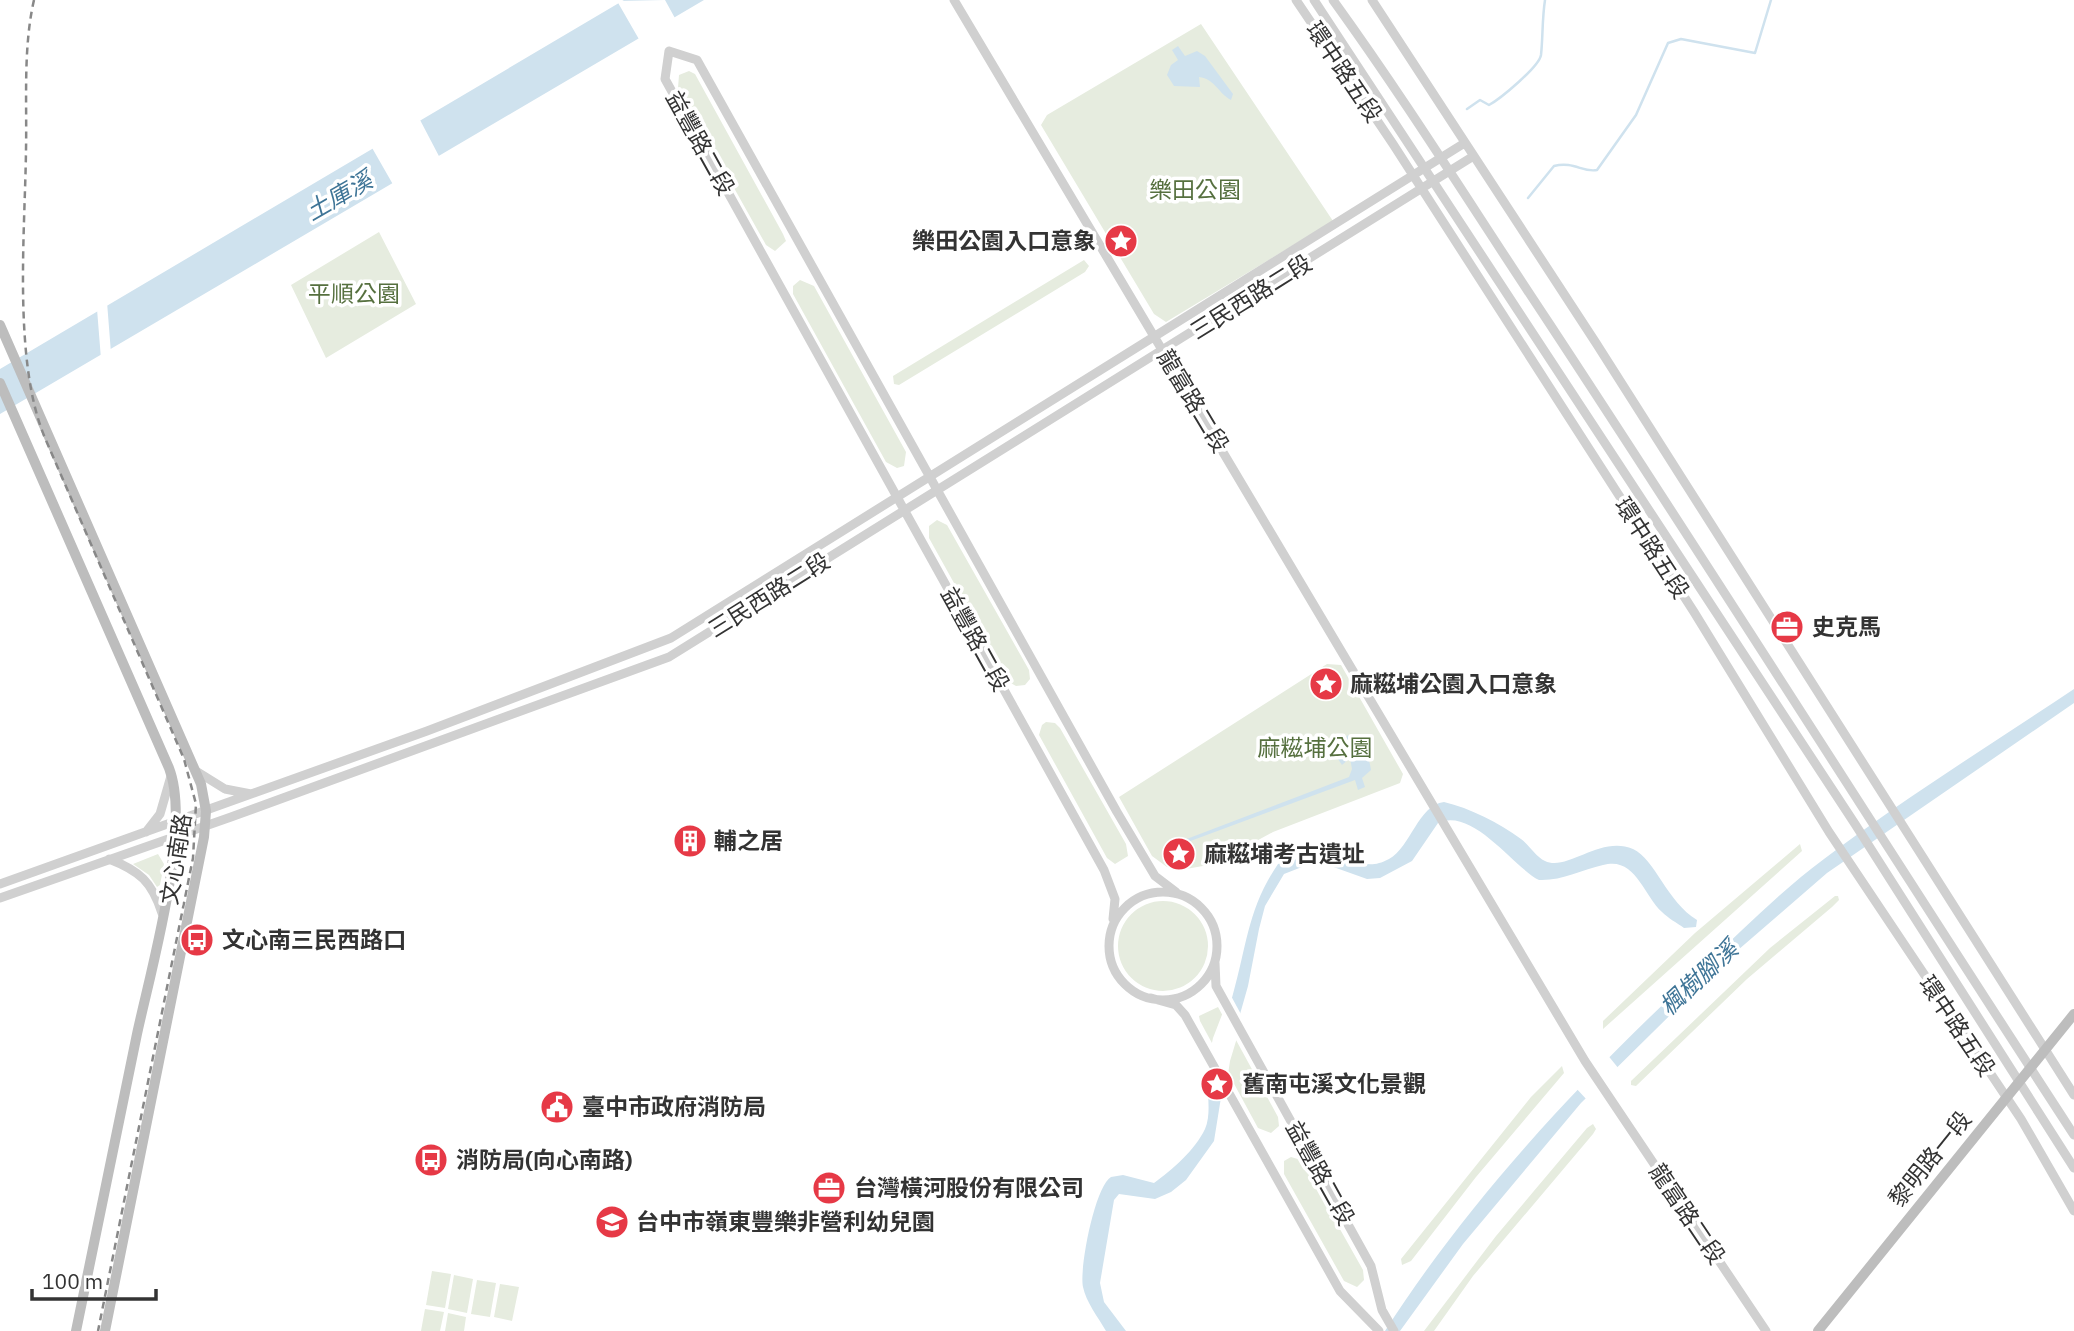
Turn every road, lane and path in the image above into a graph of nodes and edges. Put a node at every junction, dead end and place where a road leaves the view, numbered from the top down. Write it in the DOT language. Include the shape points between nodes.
graph roads {
  1 [pos="954,0"];
  2 [pos="1296,0"];
  3 [pos="1314,0"];
  4 [pos="1333,0"];
  5 [pos="1372,0"];
  6 [pos="1463,144"];
  7 [pos="1472,157"];
  8 [pos="1440,159"];
  9 [pos="1425,169"];
  10 [pos="1449,172"];
  11 [pos="1413,177"];
  12 [pos="1433,182"];
  13 [pos="1422,189"];
  14 [pos="0,325"];
  15 [pos="1156,337"];
  16 [pos="1164,351"];
  17 [pos="0,383"];
  18 [pos="929,479"];
  19 [pos="936,491"];
  20 [pos="896,499"];
  21 [pos="903,511"];
  22 [pos="196,771"];
  23 [pos="171,774"];
  24 [pos="253,794"];
  25 [pos="206,811"];
  26 [pos="177,821"];
  27 [pos="205,826"];
  28 [pos="146,832"];
  29 [pos="176,836"];
  30 [pos="109,859"];
  31 [pos="0,884"];
  32 [pos="1176,892"];
  33 [pos="0,898"];
  34 [pos="162,913"];
  35 [pos="1113,919"];
  36 [pos="1215,963"];
  37 [pos="1150,999"];
  38 [pos="2074,1014"];
  39 [pos="2045,1049"];
  40 [pos="2031,1068"];
  41 [pos="2019,1082"];
  42 [pos="2074,1095"];
  43 [pos="2006,1098"];
  44 [pos="2074,1135"];
  45 [pos="2074,1168"];
  46 [pos="2074,1211"];
  47 [pos="76,1331"];
  48 [pos="105,1331"];
  49 [pos="1378,1331"];
  50 [pos="1394,1331"];
  51 [pos="1766,1331"];
  52 [pos="1818,1331"];
  1 -- 15 [label="street, 龍富路二段"];
  2 -- 11 [label="street, 環中路五段"];
  3 -- 9 [label="street, 環中路五段"];
  4 -- 8 [label="street, 環中路五段"];
  5 -- 6 [label="street"];
  6 -- 7 [label="street"];
  6 -- 8 [label="street, 三民西路二段"];
  7 -- 10 [label="street, 三民西路二段"];
  7 -- 39 [label="street" via="1583,323"];
  8 -- 9 [label="street, 三民西路二段"];
  8 -- 10 [label="street, 環中路五段"];
  9 -- 11 [label="street, 三民西路二段"];
  9 -- 12 [label="street, 環中路五段"];
  10 -- 12 [label="street, 三民西路二段"];
  10 -- 40 [label="street, 環中路五段"];
  11 -- 13 [label="street, 環中路五段"];
  11 -- 15 [label="street, 三民西路二段"];
  12 -- 13 [label="street, 三民西路二段"];
  12 -- 41 [label="street, 環中路五段"];
  13 -- 16 [label="street, 三民西路二段"];
  13 -- 43 [label="street, 環中路五段" via="1832,836"];
  14 -- 22 [label="main road, 文心南路"];
  15 -- 16 [label="street, 龍富路二段"];
  15 -- 18 [label="street, 三民西路二段"];
  16 -- 19 [label="street, 三民西路二段"];
  16 -- 51 [label="street, 龍富路二段" via="1585,1061"];
  17 -- 23 [label="main road, 文心南路"];
  18 -- 19 [label="street, 益豐路二段"];
  18 -- 20 [label="street, 三民西路二段"];
  18 -- 20 [label="street, 益豐路二段" via="697,60 669,51 665,79"];
  19 -- 21 [label="street, 三民西路二段"];
  19 -- 32 [label="street, 益豐路二段" via="1138,849 1155,876"];
  20 -- 21 [label="street, 益豐路二段"];
  20 -- 24 [label="street, 三民西路二段" via="671,638"];
  21 -- 27 [label="street, 三民西路二段" via="669,657"];
  21 -- 35 [label="street, 益豐路二段" via="1104,870 1115,899"];
  22 -- 24 [label="street" via="225,789"];
  22 -- 25 [label="main road, 文心南路"];
  23 -- 26 [label="main road, 文心南路"];
  23 -- 28 [label="street" via="160,814"];
  24 -- 25 [label="street, 三民西路二段"];
  25 -- 26 [label="street, 三民西路二段"];
  25 -- 27 [label="main road, 文心南路"];
  26 -- 28 [label="street, 三民西路二段"];
  26 -- 29 [label="main road, 文心南路"];
  27 -- 29 [label="street, 三民西路二段"];
  27 -- 48 [label="main road, 文心南路"];
  28 -- 31 [label="street, 三民西路二段"];
  29 -- 30 [label="street, 三民西路二段"];
  29 -- 34 [label="main road, 文心南路"];
  30 -- 33 [label="street, 三民西路二段"];
  30 -- 34 [label="street" via="148,879"];
  32 -- 35 [label="street" via="1130,902"];
  32 -- 36 [label="street, 益豐路二段" via="1194,901 1208,916 1217,943"];
  34 -- 47 [label="main road, 文心南路"];
  35 -- 37 [label="street, 益豐路二段" via="1108,945 1113,968 1128,988"];
  36 -- 37 [label="street" via="1195,989"];
  36 -- 50 [label="street, 益豐路二段" via="1213,978 1223,1000 1371,1266"];
  37 -- 49 [label="street, 益豐路二段" via="1169,1002 1181,1010 1340,1291"];
  38 -- 39 [label="main road, 黎明路一段"];
  39 -- 40 [label="main road, 黎明路一段"];
  39 -- 42 [label="street"];
  40 -- 41 [label="main road, 黎明路一段"];
  40 -- 44 [label="street, 環中路五段"];
  41 -- 43 [label="main road, 黎明路一段"];
  41 -- 45 [label="street, 環中路五段"];
  43 -- 46 [label="street, 環中路五段"];
  43 -- 52 [label="main road, 黎明路一段"];
}
